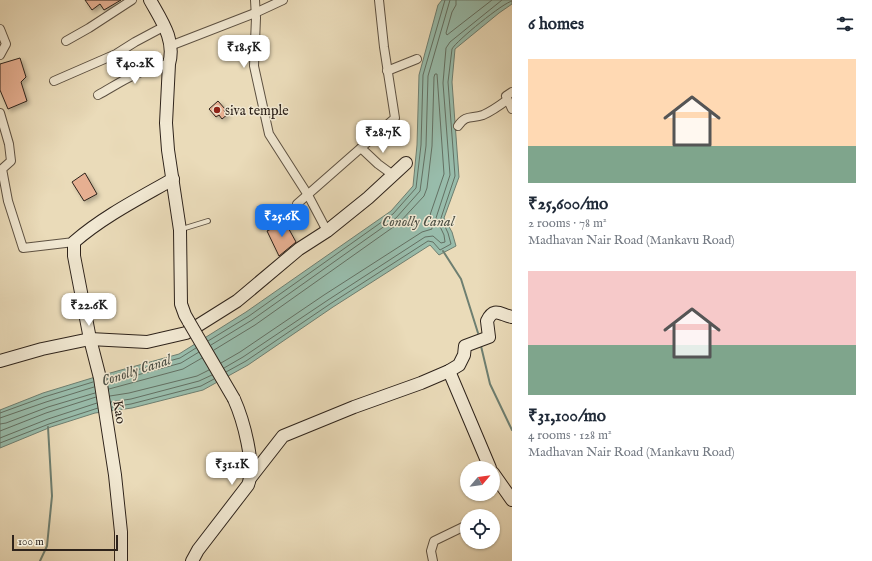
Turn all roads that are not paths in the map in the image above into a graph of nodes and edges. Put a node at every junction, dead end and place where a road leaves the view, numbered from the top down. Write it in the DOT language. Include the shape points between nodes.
graph roads {
  1 [pos="132,0"];
  2 [pos="150,0"];
  3 [pos="255,0"];
  4 [pos="283,0"];
  5 [pos="379,0"];
  6 [pos="255,13"];
  7 [pos="164,26"];
  8 [pos="0,28"];
  9 [pos="66,41"];
  10 [pos="170,46"];
  11 [pos="0,55"];
  12 [pos="417,59"];
  13 [pos="168,64"];
  14 [pos="387,71"];
  15 [pos="54,81"];
  16 [pos="512,92"];
  17 [pos="98,95"];
  18 [pos="507,100"];
  19 [pos="512,109"];
  20 [pos="0,113"];
  21 [pos="458,126"];
  22 [pos="361,148"];
  23 [pos="406,163"];
  24 [pos="393,175"];
  25 [pos="173,179"];
  26 [pos="308,195"];
  27 [pos="297,204"];
  28 [pos="208,221"];
  29 [pos="180,230"];
  30 [pos="327,231"];
  31 [pos="74,242"];
  32 [pos="512,317"];
  33 [pos="187,328"];
  34 [pos="90,339"];
  35 [pos="0,361"];
  36 [pos="449,371"];
  37 [pos="487,461"];
  38 [pos="251,477"];
  39 [pos="500,483"];
  40 [pos="512,500"];
  41 [pos="460,528"];
  42 [pos="121,561"];
  43 [pos="192,561"];
  44 [pos="433,561"];
  1 -- 9 [label="street"];
  2 -- 7 [label="street"];
  3 -- 6 [label="street"];
  4 -- 6 [label="street"];
  5 -- 14 [label="street"];
  6 -- 10 [label="street"];
  6 -- 26 [label="street" via="254,66 269,134"];
  7 -- 10 [label="street"];
  7 -- 15 [label="street" via="116,54"];
  8 -- 11 [label="street" via="6,44"];
  10 -- 13 [label="street"];
  12 -- 14 [label="street"];
  13 -- 17 [label="street" via="136,73"];
  13 -- 25 [label="street" via="166,123"];
  14 -- 22 [label="street" via="395,118"];
  16 -- 18 [label="street" via="506,96"];
  18 -- 19 [label="street"];
  18 -- 21 [label="street" via="481,116 471,116 462,120"];
  20 -- 31 [label="street" via="11,161 2,169 8,201 23,248"];
  22 -- 24 [label="street"];
  22 -- 26 [label="street"];
  23 -- 24 [label="street"];
  24 -- 30 [label="street"];
  25 -- 29 [label="street"];
  25 -- 31 [label="street" via="113,214"];
  26 -- 27 [label="street"];
  26 -- 30 [label="street"];
  28 -- 29 [label="lane"];
  29 -- 33 [label="street" via="182,304"];
  30 -- 33 [label="street" via="299,250 238,301"];
  31 -- 34 [label="street, Kao" via="74,256"];
  32 -- 36 [label="street" via="497,312 491,314 486,321 489,337 465,346 459,366"];
  33 -- 34 [label="street" via="148,342"];
  33 -- 38 [label="street, bridge" via="234,399 247,437"];
  34 -- 35 [label="street"];
  34 -- 42 [label="street, Kao" via="100,378 115,475 121,532"];
  36 -- 37 [label="street"];
  36 -- 38 [label="street" via="283,436"];
  38 -- 43 [label="street" via="248,485"];
  39 -- 40 [label="street"];
  41 -- 44 [label="street" via="434,541 431,551"];
}
